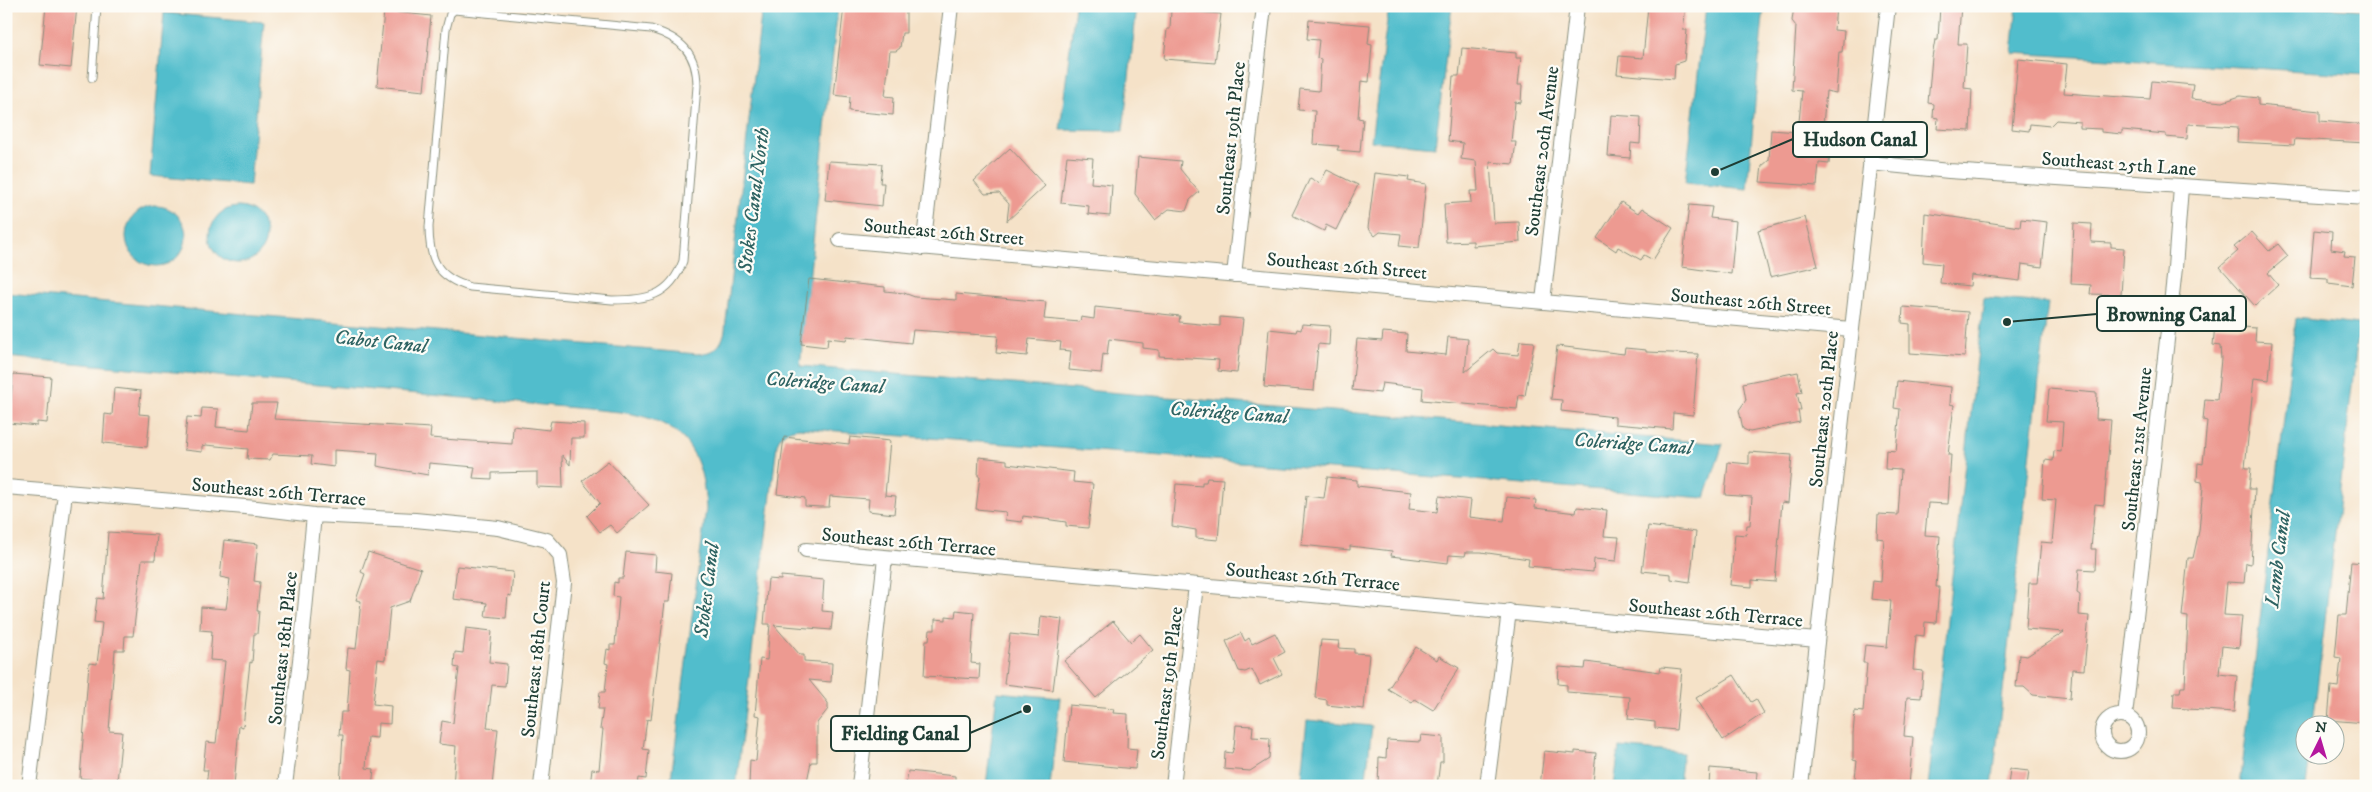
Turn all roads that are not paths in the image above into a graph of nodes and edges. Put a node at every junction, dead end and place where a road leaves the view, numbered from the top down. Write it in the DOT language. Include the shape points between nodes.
graph roads {
  1 [pos="97,6"];
  2 [pos="951,6"];
  3 [pos="1264,6"];
  4 [pos="1577,6"];
  5 [pos="1888,6"];
  6 [pos="454,8"];
  7 [pos="92,78"];
  8 [pos="1870,163"];
  9 [pos="2181,187"];
  10 [pos="2366,198"];
  11 [pos="840,240"];
  12 [pos="923,248"];
  13 [pos="1234,274"];
  14 [pos="1543,301"];
  15 [pos="1851,329"];
  16 [pos="6,486"];
  17 [pos="65,493"];
  18 [pos="314,515"];
  19 [pos="547,540"];
  20 [pos="806,550"];
  21 [pos="885,558"];
  22 [pos="1196,585"];
  23 [pos="1509,612"];
  24 [pos="1817,640"];
  25 [pos="2125,716"];
  26 [pos="29,786"];
  27 [pos="285,786"];
  28 [pos="541,786"];
  29 [pos="859,786"];
  30 [pos="1173,786"];
  31 [pos="1487,786"];
  32 [pos="1801,786"];
  1 -- 7 [label="lane"];
  2 -- 12 [label="street"];
  3 -- 13 [label="street, Southeast 19th Place"];
  4 -- 14 [label="street, Southeast 20th Avenue"];
  5 -- 8 [label="street, Southeast 20th Place"];
  6 -- 6 [label="lane" via="651,29 675,37 685,48 697,72 697,86 683,261 678,274 660,293 634,300 612,300 470,287 445,276 436,265 431,256 429,228 446,29"];
  8 -- 9 [label="street, Southeast 25th Lane"];
  8 -- 15 [label="street, Southeast 20th Place"];
  9 -- 10 [label="street, Southeast 25th Lane"];
  9 -- 25 [label="street, Southeast 21st Avenue" via="2174,277"];
  11 -- 12 [label="street, Southeast 26th Street"];
  12 -- 13 [label="street, Southeast 26th Street"];
  13 -- 14 [label="street, Southeast 26th Street"];
  14 -- 15 [label="street, Southeast 26th Street"];
  15 -- 24 [label="street, Southeast 20th Place"];
  16 -- 17 [label="street, Southeast 26th Terrace"];
  17 -- 18 [label="street, Southeast 26th Terrace"];
  17 -- 26 [label="street"];
  18 -- 19 [label="street, Southeast 26th Terrace" via="498,528"];
  18 -- 27 [label="street, Southeast 18th Place"];
  19 -- 28 [label="street, Southeast 18th Court" via="560,555 564,583"];
  20 -- 21 [label="street, Southeast 26th Terrace"];
  21 -- 22 [label="street, Southeast 26th Terrace"];
  21 -- 29 [label="street"];
  22 -- 23 [label="street, Southeast 26th Terrace"];
  22 -- 30 [label="street, Southeast 19th Place"];
  23 -- 24 [label="street, Southeast 26th Terrace"];
  23 -- 31 [label="street"];
  24 -- 32 [label="street, Southeast 20th Place"];
}
